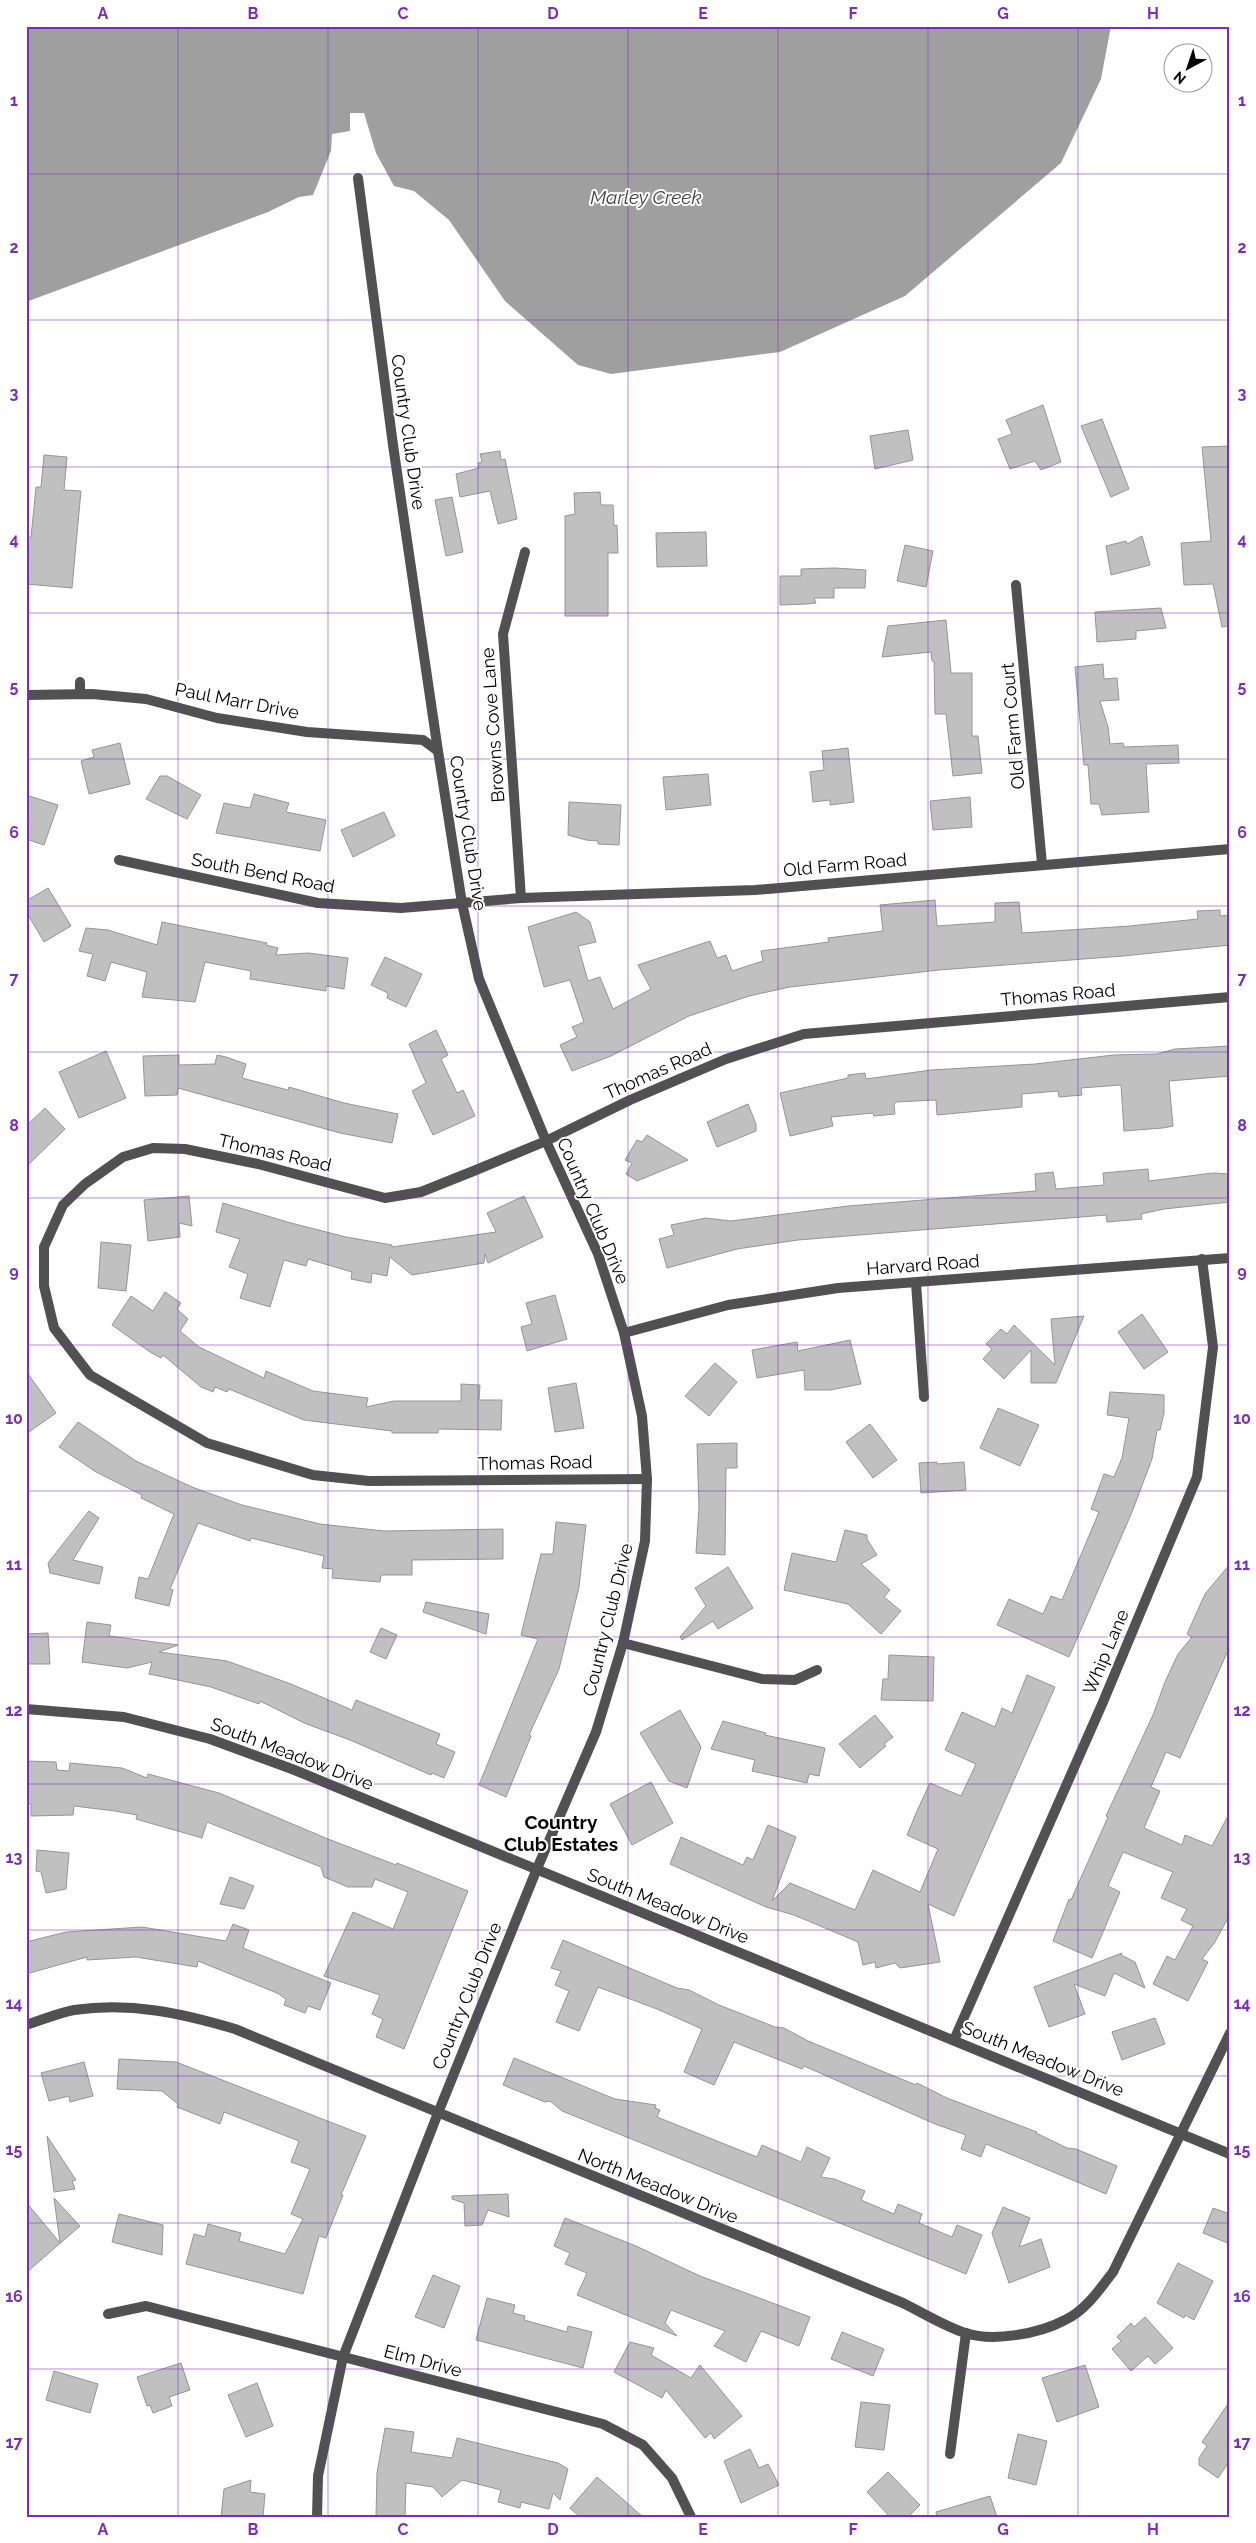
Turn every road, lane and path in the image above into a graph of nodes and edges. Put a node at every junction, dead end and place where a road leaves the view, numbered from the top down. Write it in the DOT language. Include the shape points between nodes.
graph roads {
  1 [pos="358,178"];
  2 [pos="525,552"];
  3 [pos="1016,585"];
  4 [pos="80,682"];
  5 [pos="80,694"];
  6 [pos="26,695"];
  7 [pos="438,751"];
  8 [pos="1230,850"];
  9 [pos="118,860"];
  10 [pos="1042,864"];
  11 [pos="521,898"];
  12 [pos="462,903"];
  13 [pos="1230,997"];
  14 [pos="546,1141"];
  15 [pos="1230,1258"];
  16 [pos="1202,1259"];
  17 [pos="916,1283"];
  18 [pos="624,1333"];
  19 [pos="924,1397"];
  20 [pos="647,1479"];
  21 [pos="623,1643"];
  22 [pos="817,1670"];
  23 [pos="26,1709"];
  24 [pos="536,1871"];
  25 [pos="26,2024"];
  26 [pos="1230,2033"];
  27 [pos="954,2040"];
  28 [pos="438,2113"];
  29 [pos="1182,2134"];
  30 [pos="1230,2154"];
  31 [pos="108,2314"];
  32 [pos="966,2333"];
  33 [pos="344,2357"];
  34 [pos="950,2454"];
  35 [pos="317,2517"];
  36 [pos="691,2517"];
  1 -- 7 [label="street, Country Club Drive"];
  2 -- 11 [label="street, Browns Cove Lane" via="503,634"];
  3 -- 10 [label="street, Old Farm Court"];
  4 -- 5 [label="street"];
  5 -- 6 [label="street, Paul Marr Drive"];
  5 -- 7 [label="street, Paul Marr Drive" via="146,699 217,718 307,732 423,740"];
  7 -- 12 [label="street, Country Club Drive"];
  8 -- 10 [label="street, Old Farm Road"];
  9 -- 12 [label="street, South Bend Road" via="318,903 401,908"];
  10 -- 11 [label="street, Old Farm Road" via="755,890"];
  11 -- 12 [label="street, Old Farm Road"];
  12 -- 14 [label="street, Country Club Drive" via="478,979"];
  13 -- 14 [label="street, Thomas Road" via="804,1034 717,1063"];
  14 -- 18 [label="street, Country Club Drive" via="598,1254"];
  14 -- 20 [label="street, Thomas Road" via="421,1192 385,1198 258,1164 185,1149 153,1148 123,1157 85,1184 63,1205 44,1247 44,1286 54,1328 90,1375 207,1443 314,1475 369,1482"];
  15 -- 16 [label="street, Harvard Road"];
  16 -- 17 [label="street, Harvard Road"];
  16 -- 27 [label="street, Whip Lane" via="1213,1347 1197,1477 1103,1702"];
  17 -- 18 [label="street, Harvard Road" via="838,1288 728,1305"];
  17 -- 19 [label="street"];
  18 -- 20 [label="street, Country Club Drive" via="642,1416"];
  20 -- 21 [label="street, Country Club Drive" via="645,1542"];
  21 -- 22 [label="street" via="762,1679 795,1680"];
  21 -- 24 [label="street, Country Club Drive" via="596,1732"];
  23 -- 24 [label="street, South Meadow Drive" via="124,1717 210,1739 292,1769"];
  24 -- 27 [label="street, South Meadow Drive"];
  24 -- 28 [label="street, Country Club Drive"];
  25 -- 28 [label="street, North Meadow Drive" via="73,2010 140,2007 188,2015 236,2029"];
  26 -- 29 [label="street, North Meadow Drive"];
  27 -- 29 [label="street, South Meadow Drive"];
  28 -- 32 [label="street, North Meadow Drive" via="903,2304"];
  28 -- 33 [label="street, Country Club Drive"];
  29 -- 30 [label="street, South Meadow Drive"];
  29 -- 32 [label="street, North Meadow Drive" via="1113,2272 1094,2296 1066,2320 1029,2334 996,2336"];
  31 -- 33 [label="street, Elm Drive" via="146,2306"];
  32 -- 34 [label="street"];
  33 -- 35 [label="street, Country Club Drive" via="318,2476"];
  33 -- 36 [label="street, Elm Drive" via="603,2424 644,2445 672,2478"];
}
